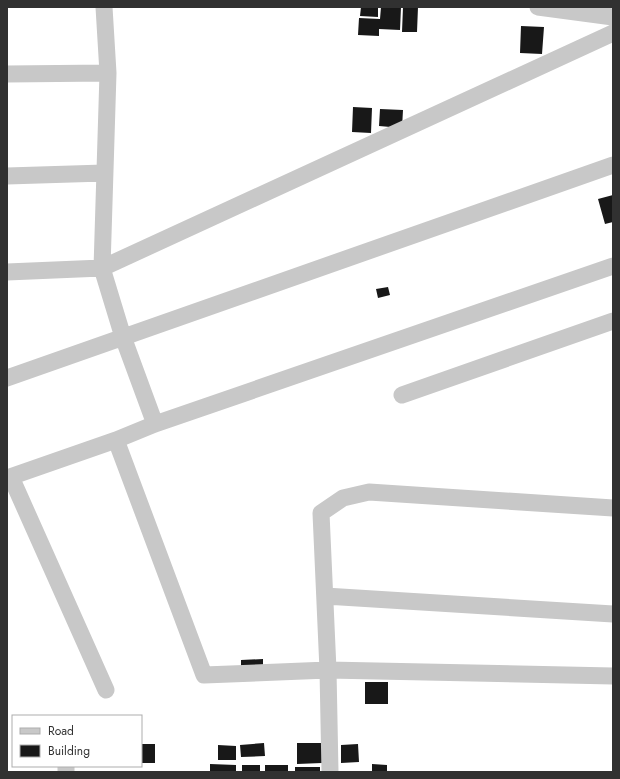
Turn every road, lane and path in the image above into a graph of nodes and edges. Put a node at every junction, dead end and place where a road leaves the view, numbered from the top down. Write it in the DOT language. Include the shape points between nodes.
graph roads {
  1 [pos="104,7"];
  2 [pos="538,7"];
  3 [pos="613,17"];
  4 [pos="613,33"];
  5 [pos="108,73"];
  6 [pos="7,74"];
  7 [pos="613,165"];
  8 [pos="104,173"];
  9 [pos="7,176"];
  10 [pos="613,266"];
  11 [pos="102,268"];
  12 [pos="7,272"];
  13 [pos="613,321"];
  14 [pos="123,337"];
  15 [pos="7,378"];
  16 [pos="402,395"];
  17 [pos="155,424"];
  18 [pos="116,440"];
  19 [pos="9,477"];
  20 [pos="613,508"];
  21 [pos="325,596"];
  22 [pos="613,614"];
  23 [pos="328,670"];
  24 [pos="613,676"];
  25 [pos="106,690"];
  26 [pos="330,772"];
  1 -- 5 [label="street"];
  2 -- 3 [label="street"];
  4 -- 11 [label="street"];
  5 -- 6 [label="street"];
  5 -- 8 [label="street"];
  7 -- 14 [label="street"];
  8 -- 9 [label="street"];
  8 -- 11 [label="street"];
  10 -- 17 [label="street"];
  11 -- 12 [label="street"];
  11 -- 14 [label="street"];
  13 -- 16 [label="street"];
  14 -- 15 [label="street"];
  14 -- 17 [label="street"];
  17 -- 18 [label="street"];
  18 -- 19 [label="street"];
  18 -- 23 [label="street" via="204,675"];
  19 -- 25 [label="street"];
  20 -- 21 [label="street" via="369,492 343,498 321,513"];
  21 -- 22 [label="street"];
  21 -- 23 [label="street"];
  23 -- 24 [label="street"];
  23 -- 26 [label="street"];
}
